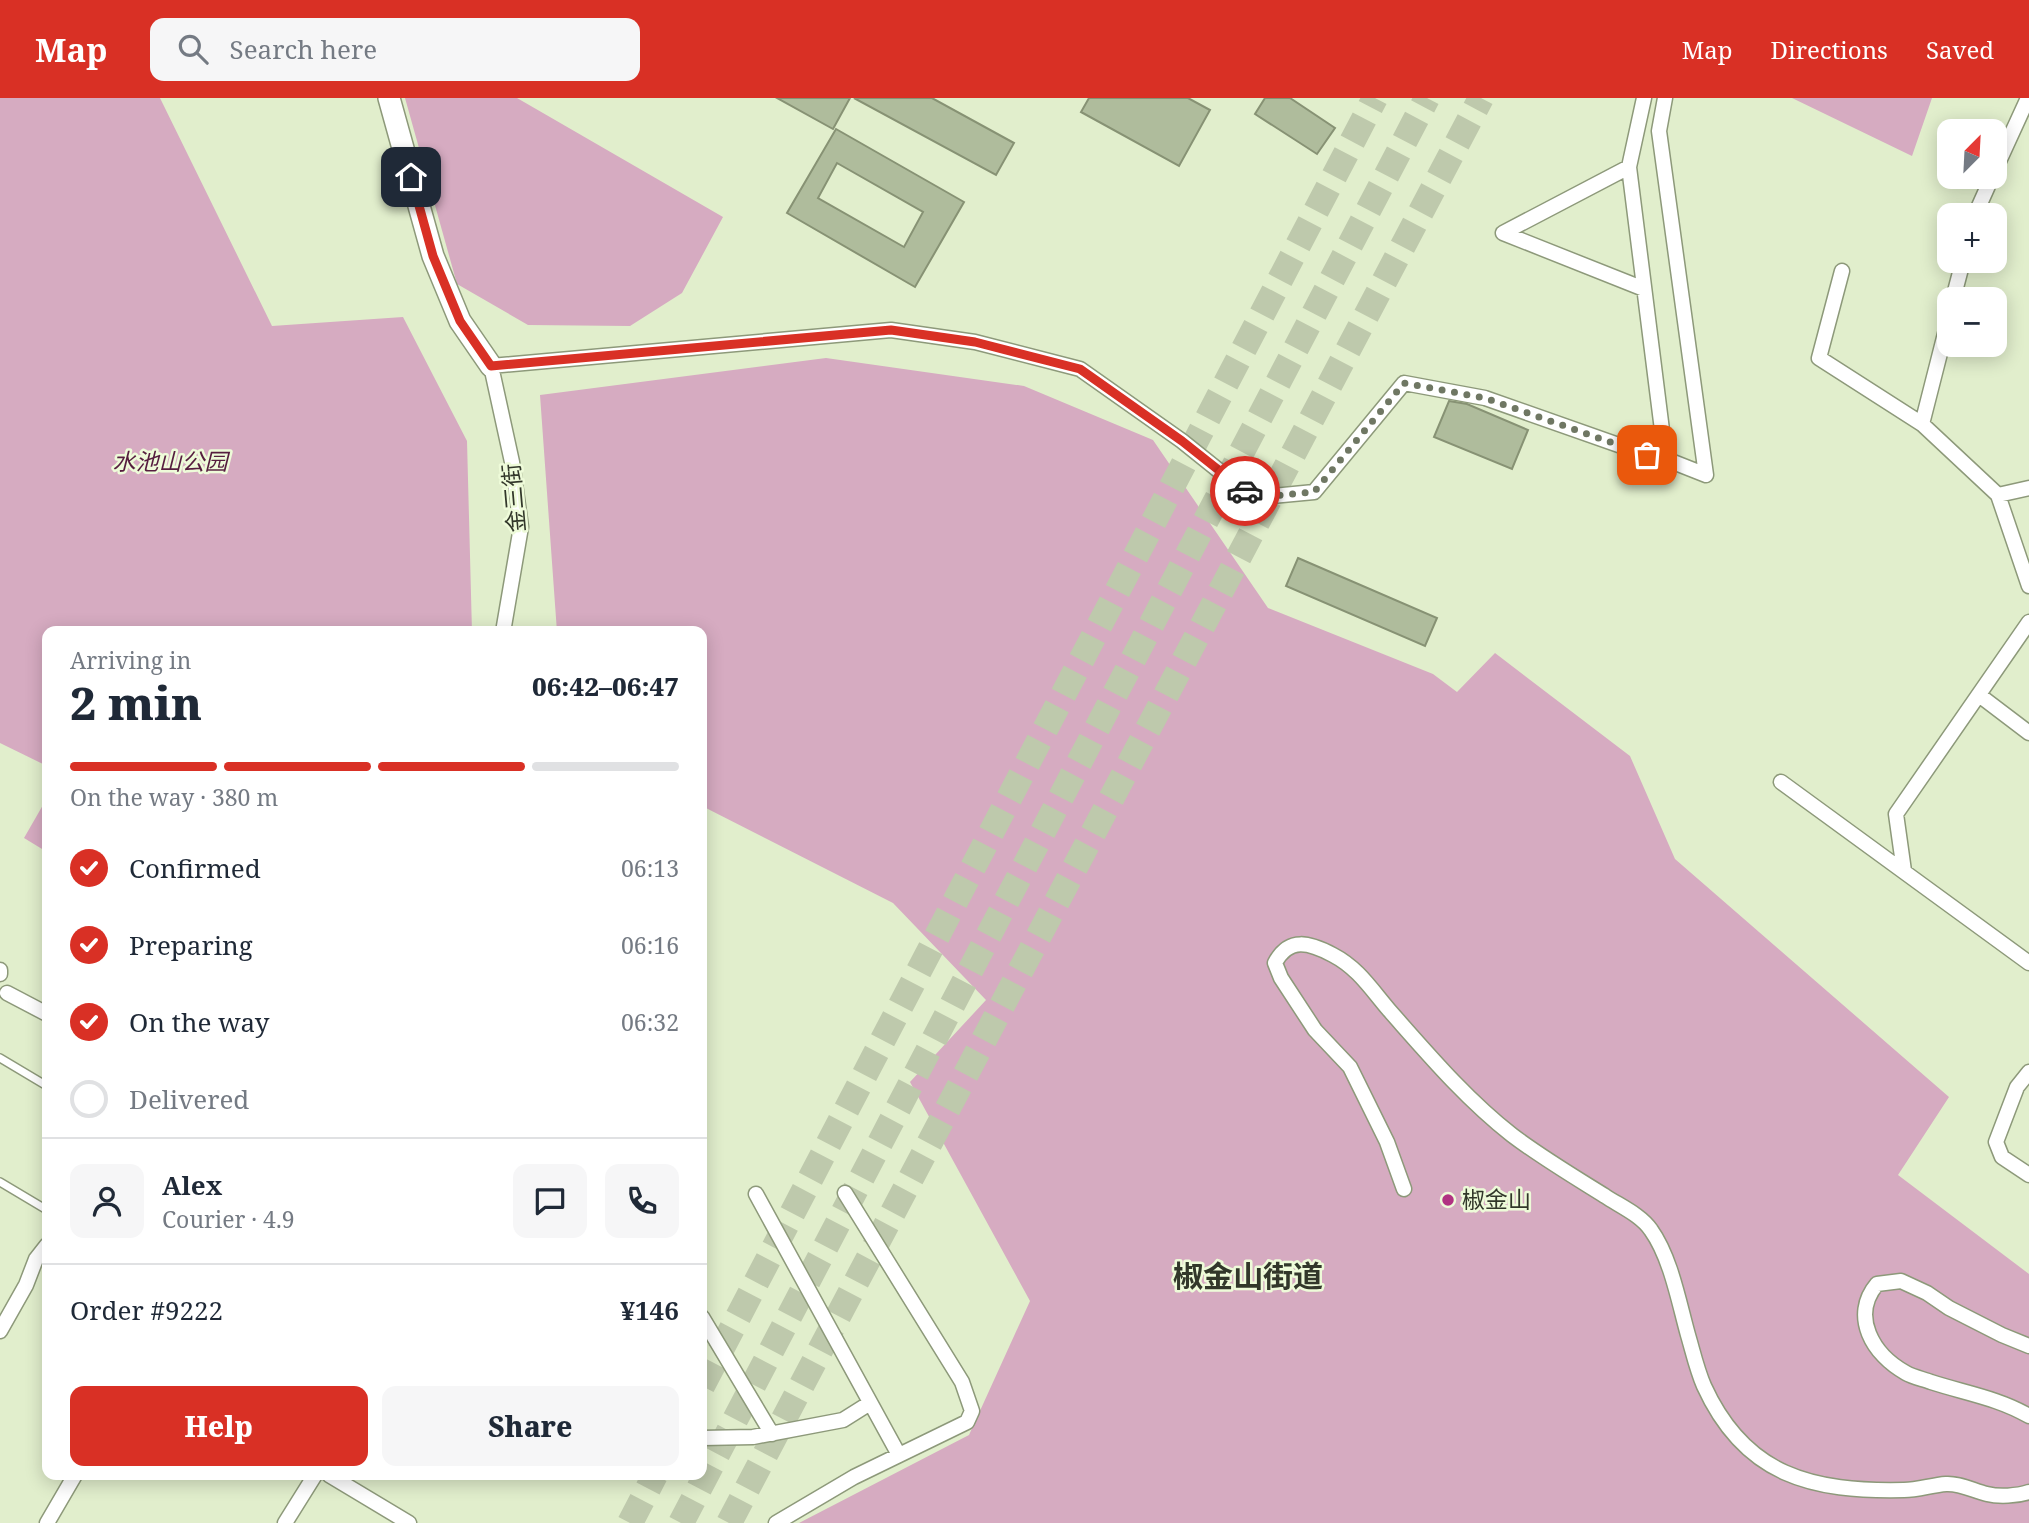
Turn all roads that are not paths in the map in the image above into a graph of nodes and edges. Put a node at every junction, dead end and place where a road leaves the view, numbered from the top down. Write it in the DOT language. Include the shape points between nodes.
graph roads {
  1 [pos="389,98"];
  2 [pos="1644,98"];
  3 [pos="1665,98"];
  4 [pos="2028,98"];
  5 [pos="2007,144"];
  6 [pos="1629,167"];
  7 [pos="1842,271"];
  8 [pos="1644,289"];
  9 [pos="1939,357"];
  10 [pos="491,366"];
  11 [pos="1922,424"];
  12 [pos="1663,458"];
  13 [pos="2029,488"];
  14 [pos="1998,495"];
  15 [pos="2029,586"];
  16 [pos="2029,622"];
  17 [pos="504,626"];
  18 [pos="1979,695"];
  19 [pos="2029,733"];
  20 [pos="1781,782"];
  21 [pos="1904,871"];
  22 [pos="2029,963"];
  23 [pos="7,993"];
  24 [pos="42,1011"];
  25 [pos="0,1058"];
  26 [pos="2029,1072"];
  27 [pos="42,1083"];
  28 [pos="2029,1175"];
  29 [pos="0,1182"];
  30 [pos="1404,1189"];
  31 [pos="845,1193"];
  32 [pos="756,1194"];
  33 [pos="42,1207"];
  34 [pos="42,1251"];
  35 [pos="707,1325"];
  36 [pos="0,1331"];
  37 [pos="2029,1346"];
  38 [pos="870,1402"];
  39 [pos="2029,1416"];
  40 [pos="772,1434"];
  41 [pos="707,1438"];
  42 [pos="899,1455"];
  43 [pos="72,1480"];
  44 [pos="312,1480"];
  45 [pos="337,1480"];
  46 [pos="2029,1492"];
  47 [pos="47,1523"];
  48 [pos="285,1523"];
  49 [pos="409,1523"];
  50 [pos="776,1523"];
  1 -- 10 [label="street" via="433,256 460,321"];
  2 -- 6 [label="street"];
  3 -- 12 [label="street" via="1659,131 1706,475"];
  4 -- 5 [label="street"];
  6 -- 8 [label="street"];
  6 -- 8 [label="street" via="1503,233"];
  7 -- 11 [label="street" via="1819,358"];
  8 -- 12 [label="street"];
  9 -- 11 [label="street"];
  10 -- 12 [label="street" via="891,330 975,342 1080,369 1253,498 1314,492 1404,383 1485,398"];
  10 -- 17 [label="street, 金三街" via="521,527"];
  11 -- 14 [label="street"];
  13 -- 14 [label="street"];
  14 -- 15 [label="street"];
  16 -- 18 [label="street"];
  18 -- 19 [label="street"];
  18 -- 21 [label="street" via="1896,814"];
  20 -- 21 [label="street"];
  21 -- 22 [label="street"];
  23 -- 24 [label="street"];
  25 -- 27 [label="lane"];
  26 -- 28 [label="street" via="2017,1087 1996,1142 2002,1157"];
  29 -- 33 [label="lane"];
  30 -- 46 [label="street" via="1350,1067 1315,1030 1281,978 1275,963 1293,944 1309,944 1362,975 1480,1108 1651,1229 1663,1252 1703,1383 1718,1414 1755,1456 1781,1473 1840,1488 1907,1490 1948,1484 1989,1495"];
  31 -- 42 [label="street" via="962,1382 972,1411 967,1422"];
  32 -- 38 [label="street"];
  34 -- 36 [label="street"];
  35 -- 40 [label="street"];
  37 -- 39 [label="street" via="1901,1281 1877,1284 1867,1295 1865,1328 1885,1359 1907,1374 1991,1399"];
  38 -- 40 [label="street" via="844,1420"];
  38 -- 42 [label="street"];
  40 -- 41 [label="street"];
  42 -- 50 [label="street"];
  43 -- 47 [label="street"];
  44 -- 48 [label="street"];
  45 -- 49 [label="street"];
}
